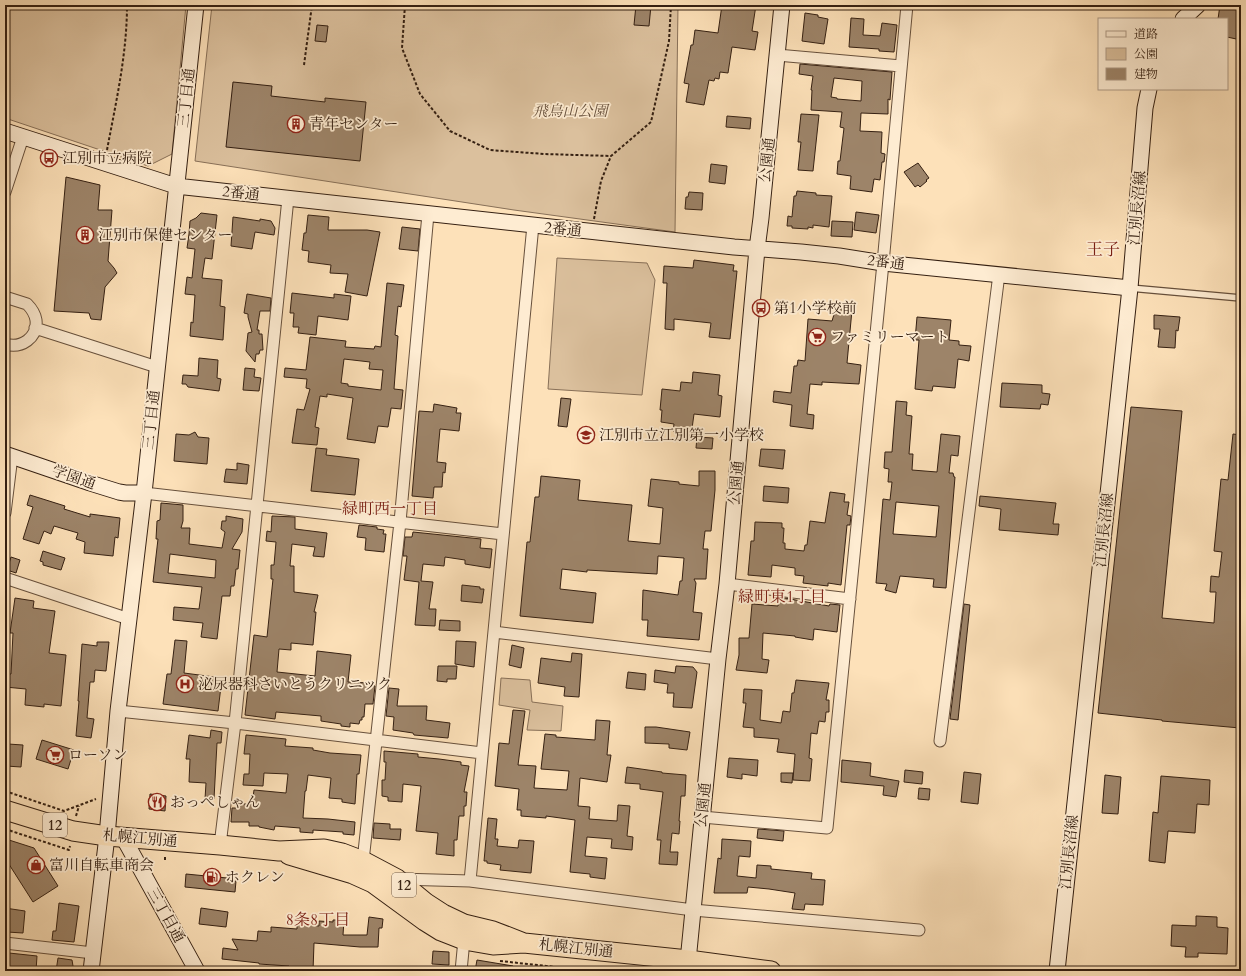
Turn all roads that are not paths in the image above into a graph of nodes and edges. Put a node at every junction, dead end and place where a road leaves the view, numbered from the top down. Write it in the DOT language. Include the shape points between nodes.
graph roads {
  1 [pos="196,5"];
  2 [pos="782,5"];
  3 [pos="907,5"];
  4 [pos="1198,5"];
  5 [pos="1184,18"];
  6 [pos="777,55"];
  7 [pos="901,66"];
  8 [pos="1149,90"];
  9 [pos="5,131"];
  10 [pos="23,137"];
  11 [pos="176,186"];
  12 [pos="5,192"];
  13 [pos="288,198"];
  14 [pos="428,214"];
  15 [pos="533,225"];
  16 [pos="757,249"];
  17 [pos="883,263"];
  18 [pos="999,274"];
  19 [pos="1130,288"];
  20 [pos="5,297"];
  21 [pos="1241,298"];
  22 [pos="35,328"];
  23 [pos="5,344"];
  24 [pos="157,367"];
  25 [pos="8,455"];
  26 [pos="144,493"];
  27 [pos="257,505"];
  28 [pos="5,513"];
  29 [pos="400,522"];
  30 [pos="503,534"];
  31 [pos="5,578"];
  32 [pos="726,584"];
  33 [pos="850,599"];
  34 [pos="129,619"];
  35 [pos="494,632"];
  36 [pos="718,659"];
  37 [pos="118,711"];
  38 [pos="235,723"];
  39 [pos="377,740"];
  40 [pos="940,741"];
  41 [pos="482,752"];
  42 [pos="5,810"];
  43 [pos="702,817"];
  44 [pos="115,837"];
  45 [pos="220,845"];
  46 [pos="278,852"];
  47 [pos="363,861"];
  48 [pos="397,879"];
  49 [pos="470,881"];
  50 [pos="693,910"];
  51 [pos="919,930"];
  52 [pos="464,940"];
  53 [pos="5,943"];
  54 [pos="524,943"];
  55 [pos="93,953"];
  56 [pos="688,966"];
  57 [pos="91,971"];
  58 [pos="197,971"];
  59 [pos="460,971"];
  60 [pos="772,971"];
  61 [pos="1057,971"];
  1 -- 11 [label="street, 三丁目通"];
  2 -- 6 [label="street, 公園通"];
  3 -- 7 [label="street"];
  4 -- 5 [label="street"];
  6 -- 7 [label="street"];
  6 -- 16 [label="street, 公園通"];
  7 -- 17 [label="street"];
  8 -- 19 [label="street, 江別長沼線" via="1145,108"];
  9 -- 10 [label="street, 2番通"];
  10 -- 11 [label="street, 2番通"];
  10 -- 12 [label="street"];
  11 -- 13 [label="street, 2番通"];
  11 -- 24 [label="street, 三丁目通"];
  13 -- 14 [label="street, 2番通"];
  13 -- 27 [label="street"];
  14 -- 15 [label="street, 2番通"];
  14 -- 29 [label="street"];
  15 -- 16 [label="street, 2番通"];
  15 -- 30 [label="street"];
  16 -- 17 [label="street, 2番通" via="839,256"];
  16 -- 32 [label="street, 公園通"];
  17 -- 18 [label="street, 2番通"];
  17 -- 33 [label="street"];
  18 -- 19 [label="street, 2番通"];
  18 -- 40 [label="street"];
  19 -- 21 [label="lane"];
  19 -- 61 [label="street, 江別長沼線"];
  20 -- 22 [label="street" via="27,304 36,319"];
  22 -- 23 [label="street" via="32,337 24,343"];
  22 -- 24 [label="street"];
  24 -- 26 [label="street, 三丁目通"];
  25 -- 26 [label="street, 学園通" via="119,492"];
  25 -- 28 [label="street"];
  26 -- 27 [label="street"];
  26 -- 34 [label="street, 三丁目通"];
  27 -- 29 [label="street"];
  27 -- 38 [label="street"];
  29 -- 30 [label="street"];
  29 -- 39 [label="street"];
  30 -- 35 [label="street"];
  31 -- 34 [label="street"];
  32 -- 33 [label="street"];
  32 -- 36 [label="street, 公園通"];
  33 -- 43 [label="street" via="827,828"];
  34 -- 37 [label="street, 三丁目通"];
  35 -- 36 [label="street"];
  35 -- 41 [label="street"];
  36 -- 43 [label="street, 公園通"];
  37 -- 38 [label="street"];
  37 -- 44 [label="street, 三丁目通" via="110,800"];
  38 -- 39 [label="street"];
  38 -- 45 [label="street"];
  39 -- 41 [label="street"];
  39 -- 47 [label="street"];
  41 -- 49 [label="street"];
  42 -- 44 [label="highway, 札幌江別通 / 12" via="73,831"];
  43 -- 50 [label="street, 公園通"];
  44 -- 45 [label="highway, 札幌江別通 / 12"];
  44 -- 55 [label="street"];
  44 -- 58 [label="street, 三丁目通"];
  45 -- 46 [label="highway, 札幌江別通 / 12"];
  46 -- 47 [label="highway, 札幌江別通 / 12" via="324,849"];
  46 -- 52 [label="highway, 札幌江別通 / 12" via="353,874 373,883 425,921"];
  47 -- 48 [label="highway, 札幌江別通 / 12"];
  48 -- 49 [label="street"];
  48 -- 54 [label="highway, 札幌江別通 / 12" via="443,914 464,924 493,931"];
  49 -- 50 [label="street"];
  50 -- 51 [label="street"];
  50 -- 56 [label="street, 公園通"];
  52 -- 54 [label="highway, 札幌江別通 / 12" via="493,945"];
  52 -- 59 [label="street"];
  53 -- 55 [label="street"];
  54 -- 56 [label="highway, 札幌江別通 / 12"];
  55 -- 57 [label="street"];
  56 -- 60 [label="highway, 札幌江別通 / 12"];
}
